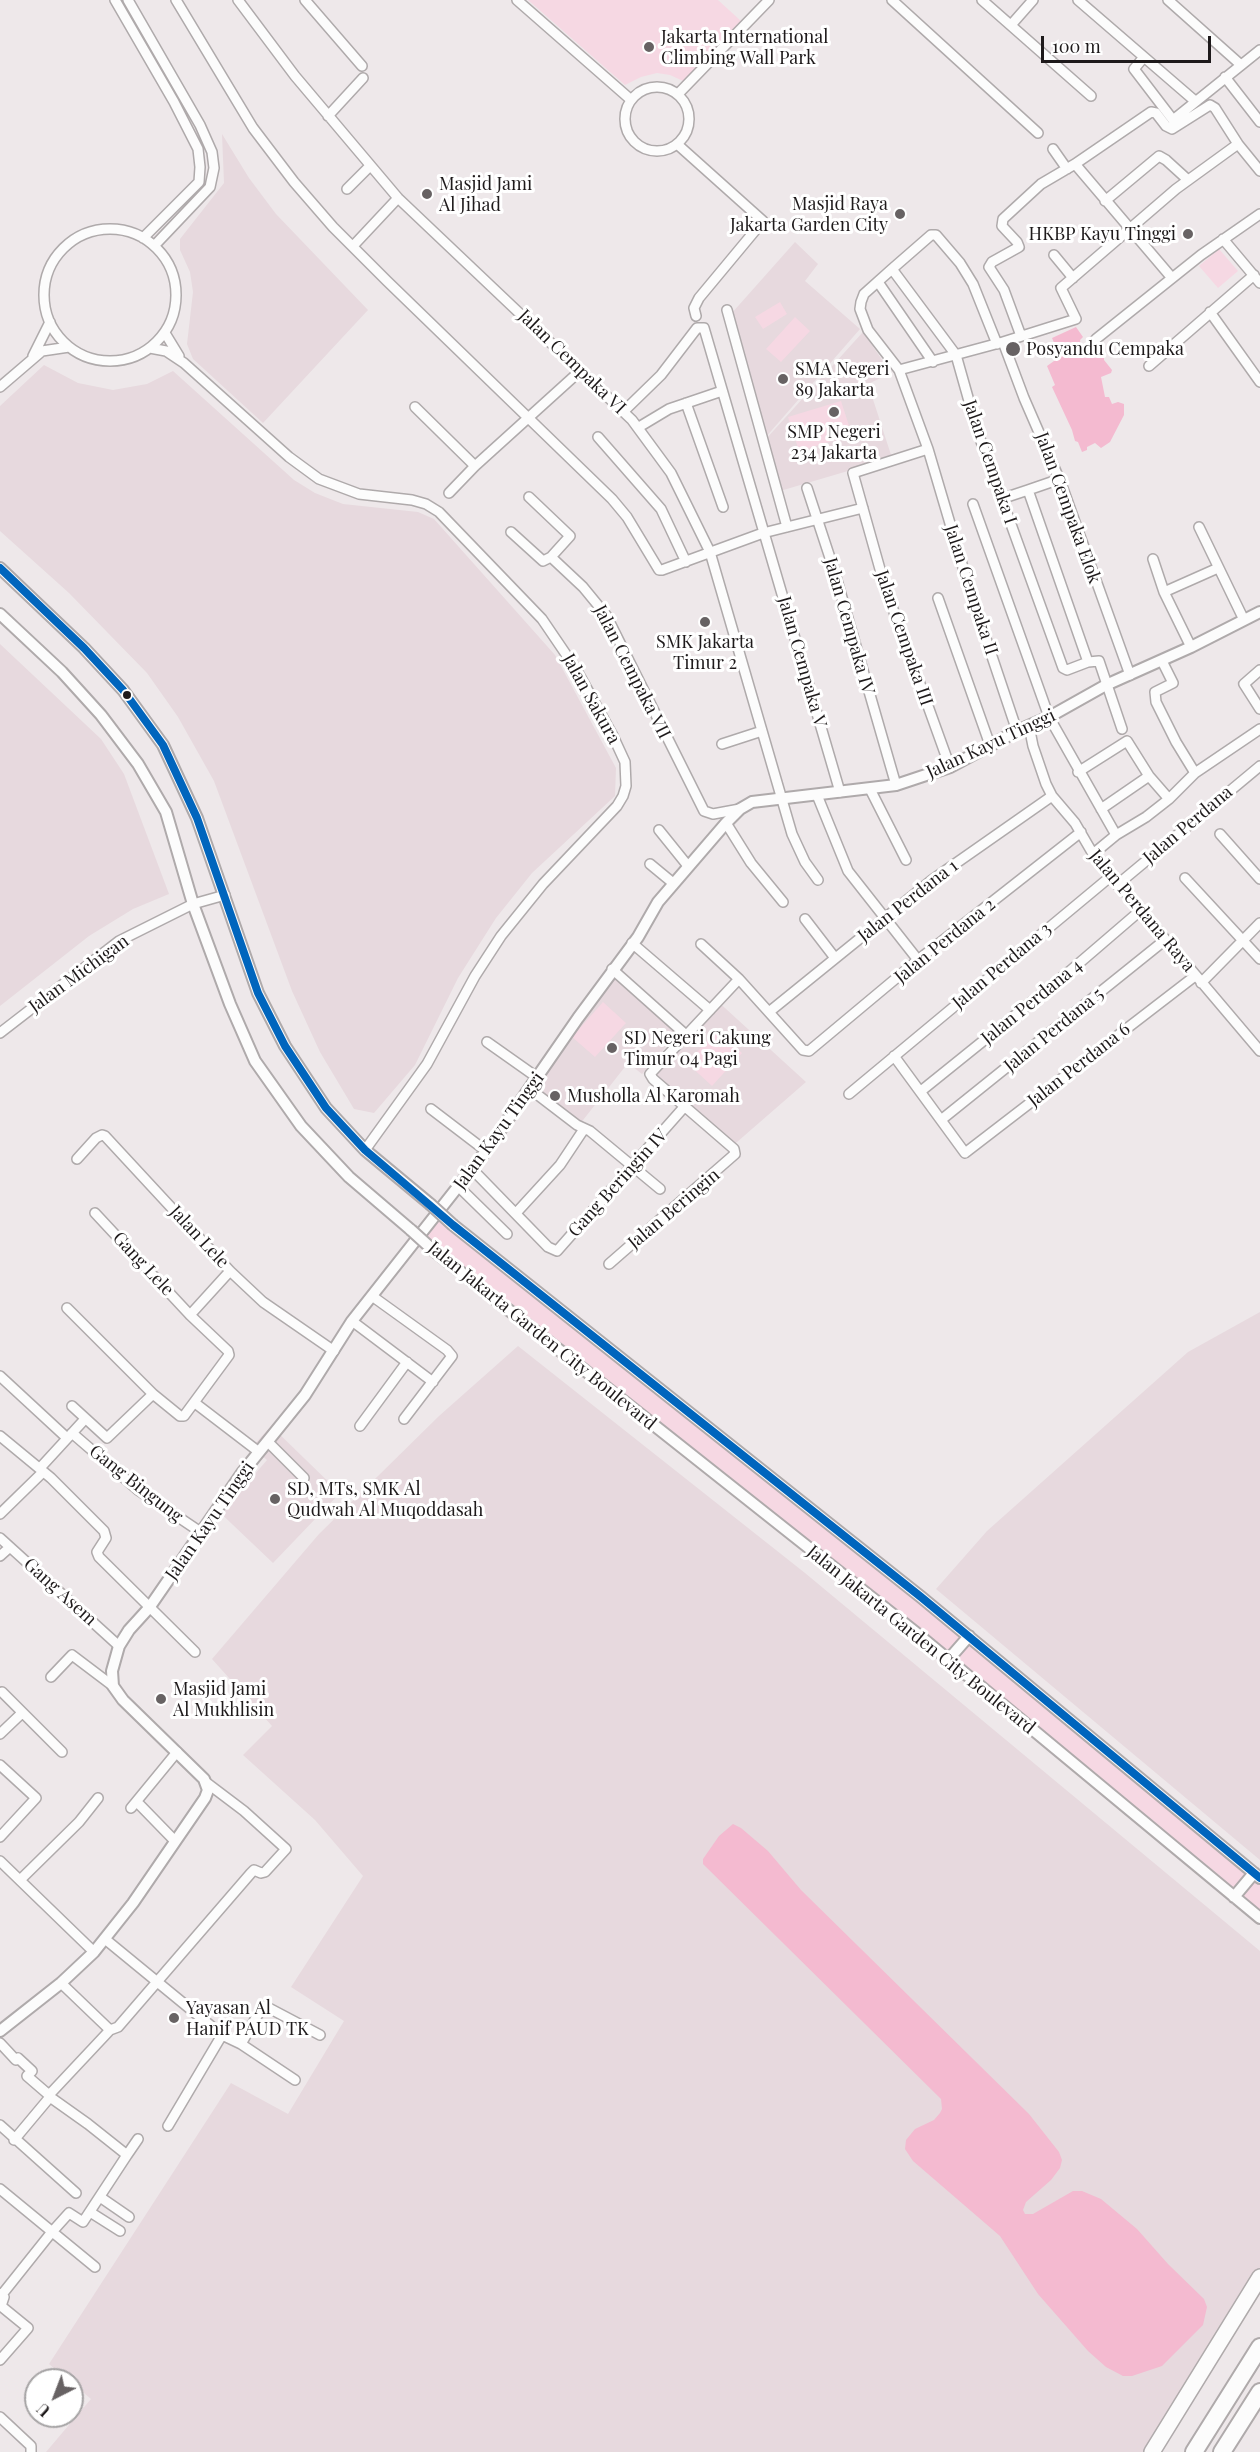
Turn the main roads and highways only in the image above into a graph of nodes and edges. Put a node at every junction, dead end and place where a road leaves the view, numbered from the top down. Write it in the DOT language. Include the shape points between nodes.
graph roads {
  1 [pos="1260,2277"];
  2 [pos="1260,2347"];
  3 [pos="1260,2392"];
  4 [pos="1152,2452"];
  5 [pos="1194,2452"];
  6 [pos="1222,2452"];
  1 -- 4 [label="highway"];
  2 -- 5 [label="highway"];
  3 -- 6 [label="highway"];
}
